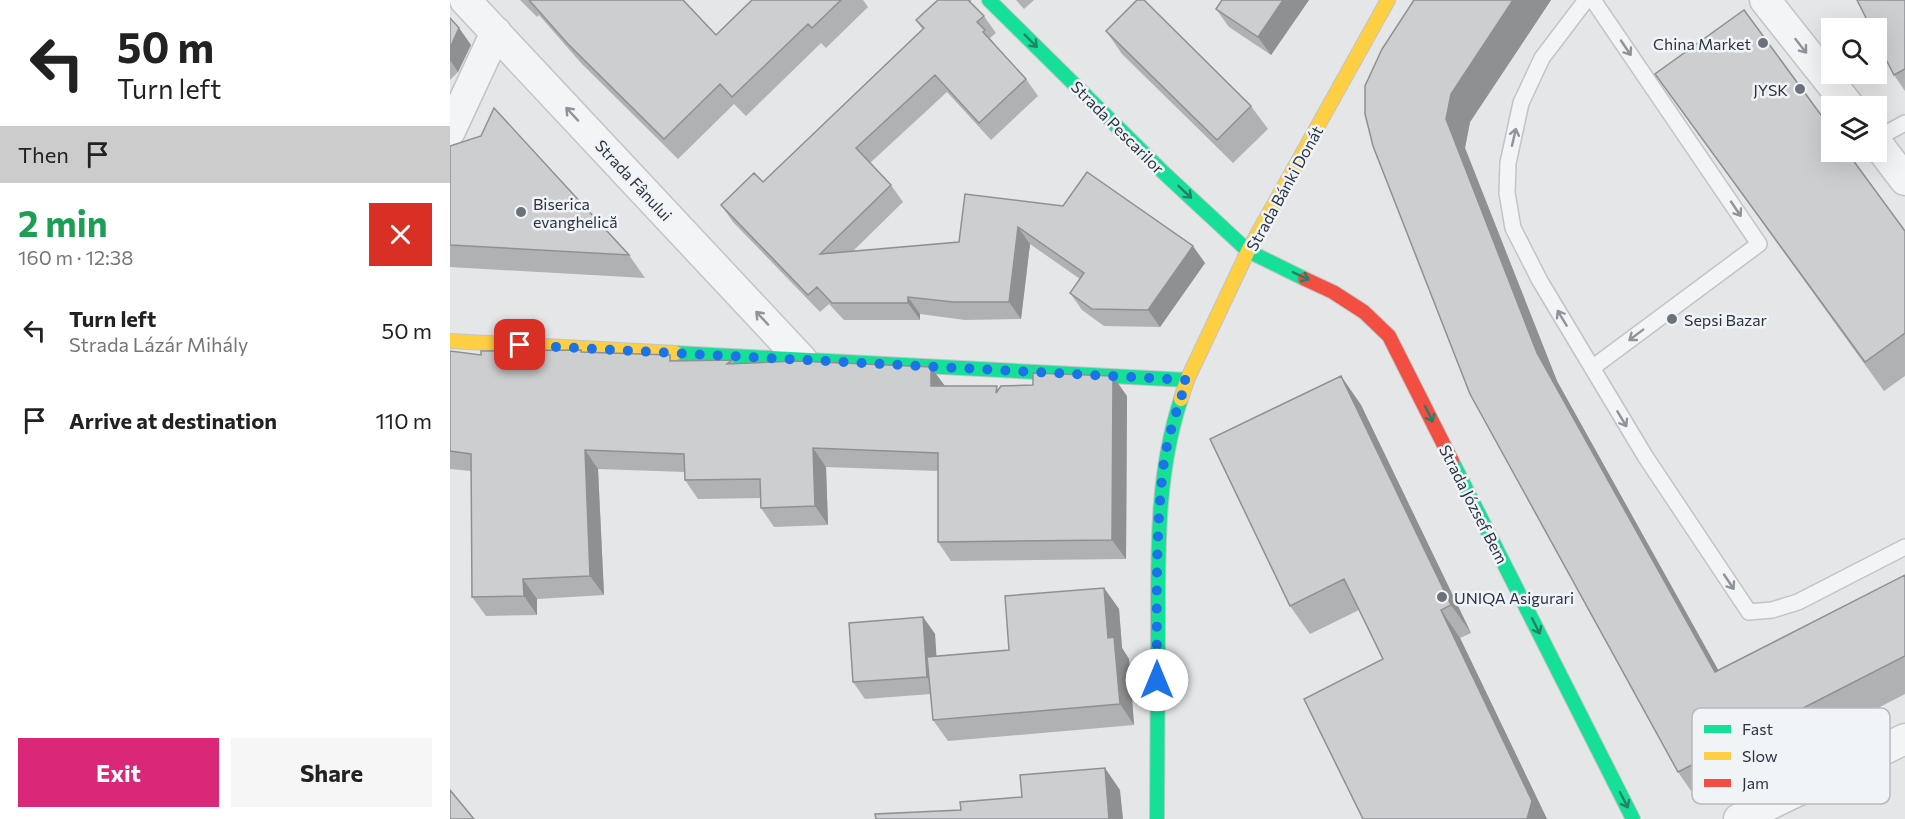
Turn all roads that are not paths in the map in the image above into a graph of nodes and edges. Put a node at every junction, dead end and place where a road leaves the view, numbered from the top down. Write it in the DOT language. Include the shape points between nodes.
graph roads {
  1 [pos="465,0"];
  2 [pos="989,0"];
  3 [pos="1388,0"];
  4 [pos="1586,0"];
  5 [pos="1593,0"];
  6 [pos="1765,0"];
  7 [pos="496,32"];
  8 [pos="1841,96"];
  9 [pos="1905,123"];
  10 [pos="450,131"];
  11 [pos="1887,134"];
  12 [pos="1887,155"];
  13 [pos="1905,180"];
  14 [pos="1248,251"];
  15 [pos="450,341"];
  16 [pos="802,360"];
  17 [pos="1592,368"];
  18 [pos="1187,380"];
  19 [pos="1905,547"];
  20 [pos="1905,739"];
  21 [pos="1890,746"];
  22 [pos="1769,804"];
  23 [pos="1157,819"];
  24 [pos="1634,819"];
  25 [pos="1738,819"];
  1 -- 7 [label="street, Strada Fânului"];
  2 -- 14 [label="street, Strada Pescarilor, one-way"];
  3 -- 14 [label="street, Strada Bánki Donát"];
  17 -- 4 [label="lane, one-way" via="1540,281 1514,228 1507,193 1508,163 1521,103 1542,58"];
  5 -- 17 [label="lane, one-way" via="1759,244"];
  6 -- 8 [label="street, one-way"];
  7 -- 10 [label="street"];
  16 -- 7 [label="street, Strada Fânului, one-way"];
  9 -- 11 [label="lane"];
  12 -- 13 [label="street"];
  14 -- 18 [label="street, Strada Bánki Donát"];
  14 -- 24 [label="street, Strada József Bem, one-way" via="1333,292 1364,312 1389,336"];
  15 -- 16 [label="street"];
  16 -- 18 [label="street"];
  17 -- 19 [label="lane, one-way" via="1645,456 1749,612 1798,602"];
  18 -- 23 [label="street, Strada Bánki Donát" via="1163,468 1158,565"];
  20 -- 21 [label="street"];
  22 -- 25 [label="street"];
}
